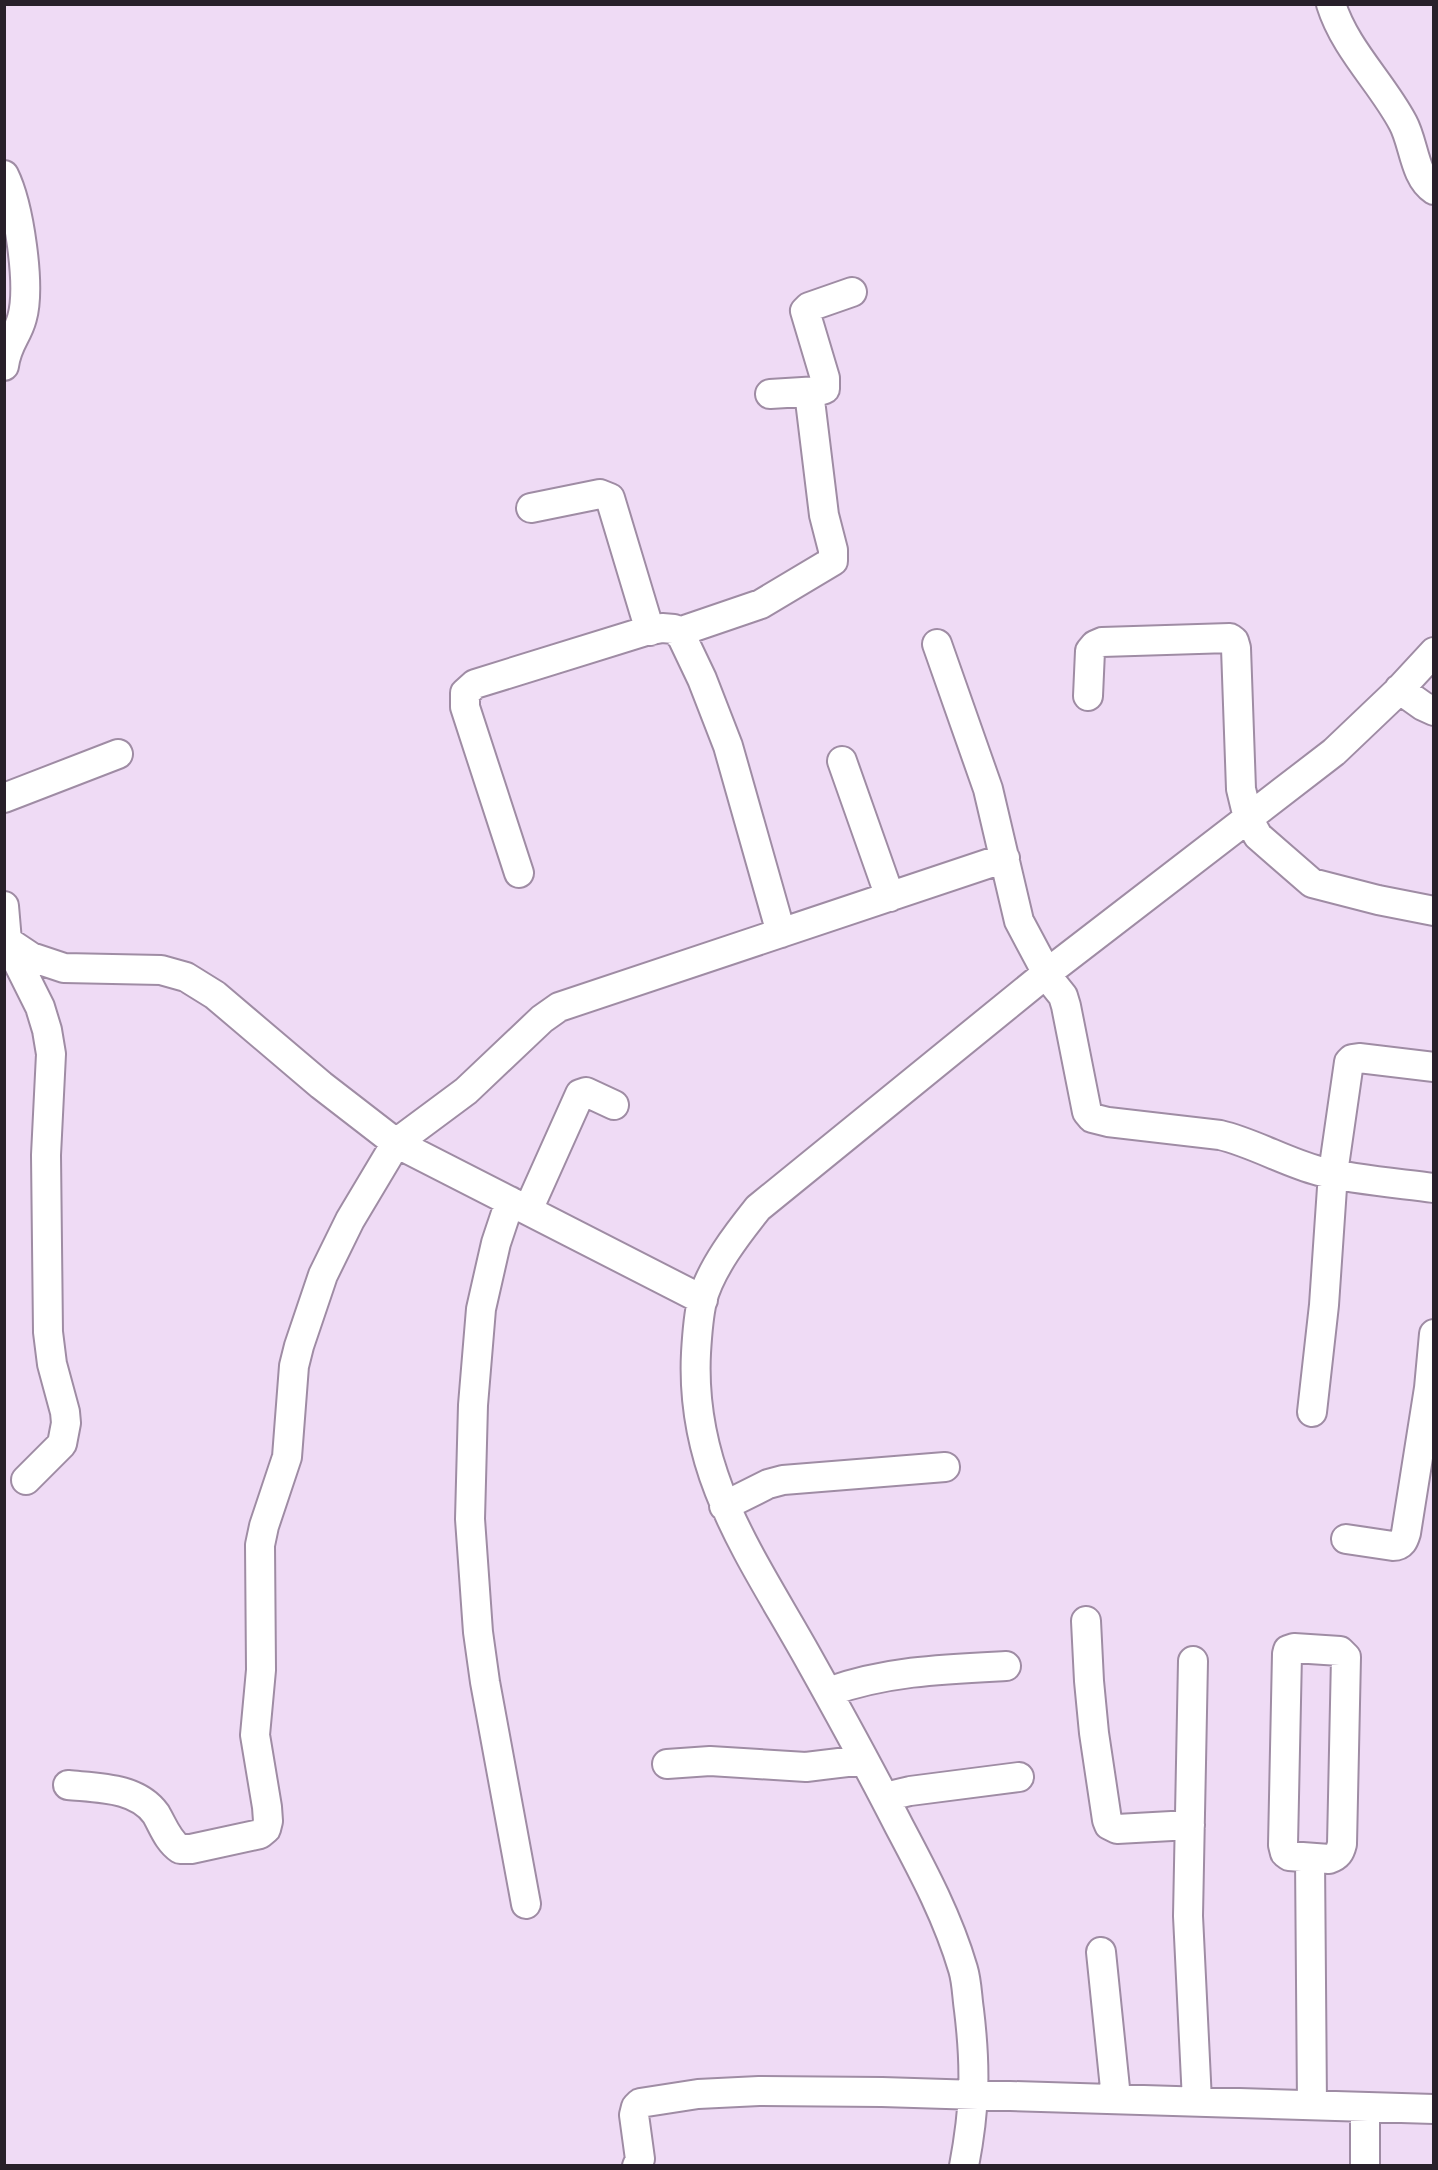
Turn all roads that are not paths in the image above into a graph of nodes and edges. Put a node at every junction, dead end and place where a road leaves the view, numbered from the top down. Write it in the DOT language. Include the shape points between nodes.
graph roads {
  1 [pos="1331,4"];
  2 [pos="4,175"];
  3 [pos="1428,183"];
  4 [pos="852,292"];
  5 [pos="4,366"];
  6 [pos="809,392"];
  7 [pos="770,394"];
  8 [pos="531,508"];
  9 [pos="650,631"];
  10 [pos="679,632"];
  11 [pos="937,644"];
  12 [pos="1434,652"];
  13 [pos="1088,696"];
  14 [pos="1417,702"];
  15 [pos="118,754"];
  16 [pos="842,761"];
  17 [pos="4,798"];
  18 [pos="1253,827"];
  19 [pos="1005,858"];
  20 [pos="519,873"];
  21 [pos="890,897"];
  22 [pos="4,906"];
  23 [pos="1434,911"];
  24 [pos="782,933"];
  25 [pos="6,940"];
  26 [pos="1052,982"];
  27 [pos="1434,1067"];
  28 [pos="614,1104"];
  29 [pos="396,1143"];
  30 [pos="1333,1173"];
  31 [pos="1434,1188"];
  32 [pos="519,1205"];
  33 [pos="703,1300"];
  34 [pos="1434,1334"];
  35 [pos="1312,1412"];
  36 [pos="945,1467"];
  37 [pos="26,1480"];
  38 [pos="737,1499"];
  39 [pos="1346,1539"];
  40 [pos="1086,1621"];
  41 [pos="1193,1661"];
  42 [pos="1006,1666"];
  43 [pos="840,1688"];
  44 [pos="864,1760"];
  45 [pos="667,1764"];
  46 [pos="1019,1777"];
  47 [pos="68,1785"];
  48 [pos="897,1794"];
  49 [pos="1190,1825"];
  50 [pos="1310,1858"];
  51 [pos="526,1904"];
  52 [pos="1101,1952"];
  53 [pos="991,2095"];
  54 [pos="1116,2098"];
  55 [pos="1197,2101"];
  56 [pos="1312,2105"];
  57 [pos="1365,2107"];
  58 [pos="1434,2109"];
  59 [pos="637,2166"];
  60 [pos="964,2166"];
  61 [pos="1365,2166"];
  1 -- 3 [label="street" via="1343,32 1405,126"];
  2 -- 5 [label="street" via="18,217 26,296 22,320 10,340"];
  4 -- 6 [label="street" via="809,306 805,311 826,385 823,390"];
  6 -- 7 [label="street"];
  6 -- 10 [label="street" via="833,561 761,604"];
  8 -- 9 [label="street" via="600,494 610,498"];
  9 -- 10 [label="street" via="668,628"];
  9 -- 20 [label="street" via="475,684 465,693 465,707"];
  10 -- 24 [label="street" via="720,722"];
  11 -- 19 [label="street" via="988,789"];
  12 -- 14 [label="street"];
  13 -- 18 [label="street" via="1090,651 1102,642 1224,637 1234,641 1240,789"];
  14 -- 18 [label="street" via="1334,752"];
  15 -- 17 [label="street"];
  16 -- 21 [label="street"];
  18 -- 23 [label="street" via="1312,883"];
  18 -- 26 [label="street"];
  19 -- 21 [label="street"];
  19 -- 26 [label="street" via="1019,921"];
  21 -- 24 [label="street"];
  22 -- 25 [label="street"];
  24 -- 29 [label="street" via="552,1011 466,1090"];
  25 -- 29 [label="street" via="31,957 64,968 161,970 186,977 215,995"];
  25 -- 37 [label="street" via="40,1007 51,1054 46,1155 48,1332 66,1423 62,1444"];
  26 -- 30 [label="street" via="1066,1006 1083,1101 1092,1118 1228,1137 1282,1160"];
  26 -- 33 [label="street" via="758,1208 719,1263"];
  27 -- 30 [label="street" via="1359,1058 1349,1062"];
  28 -- 32 [label="street" via="586,1092 580,1094"];
  29 -- 32 [label="street"];
  29 -- 47 [label="street" via="334,1251 304,1330 294,1366 287,1457 260,1545 261,1670 255,1735 267,1807 266,1829 260,1834 180,1849 150,1807 136,1797"];
  30 -- 31 [label="street"];
  30 -- 35 [label="street"];
  32 -- 33 [label="street"];
  32 -- 51 [label="street" via="496,1243 480,1320 473,1405 471,1519 478,1632"];
  33 -- 38 [label="street" via="695,1378 698,1416 706,1453"];
  34 -- 39 [label="street" via="1429,1388 1403,1542 1393,1546"];
  36 -- 38 [label="street" via="783,1480"];
  38 -- 43 [label="street"];
  40 -- 49 [label="street" via="1094,1733 1107,1820 1117,1828"];
  41 -- 49 [label="street"];
  42 -- 43 [label="street" via="900,1673"];
  43 -- 44 [label="street"];
  44 -- 45 [label="street" via="807,1767 710,1761"];
  44 -- 48 [label="street"];
  46 -- 48 [label="street"];
  48 -- 53 [label="street" via="964,1971 974,2052"];
  49 -- 55 [label="street" via="1188,1916"];
  50 -- 50 [label="street" via="1289,1856 1283,1845 1287,1654 1294,1647 1340,1651 1347,1657 1342,1844 1335,1857"];
  50 -- 56 [label="street"];
  52 -- 54 [label="street"];
  53 -- 54 [label="street"];
  53 -- 59 [label="street" via="759,2091 698,2094 640,2103 634,2111 640,2154"];
  53 -- 60 [label="street"];
  54 -- 55 [label="street"];
  55 -- 56 [label="street"];
  56 -- 57 [label="street"];
  57 -- 58 [label="street"];
  57 -- 61 [label="street"];
}
